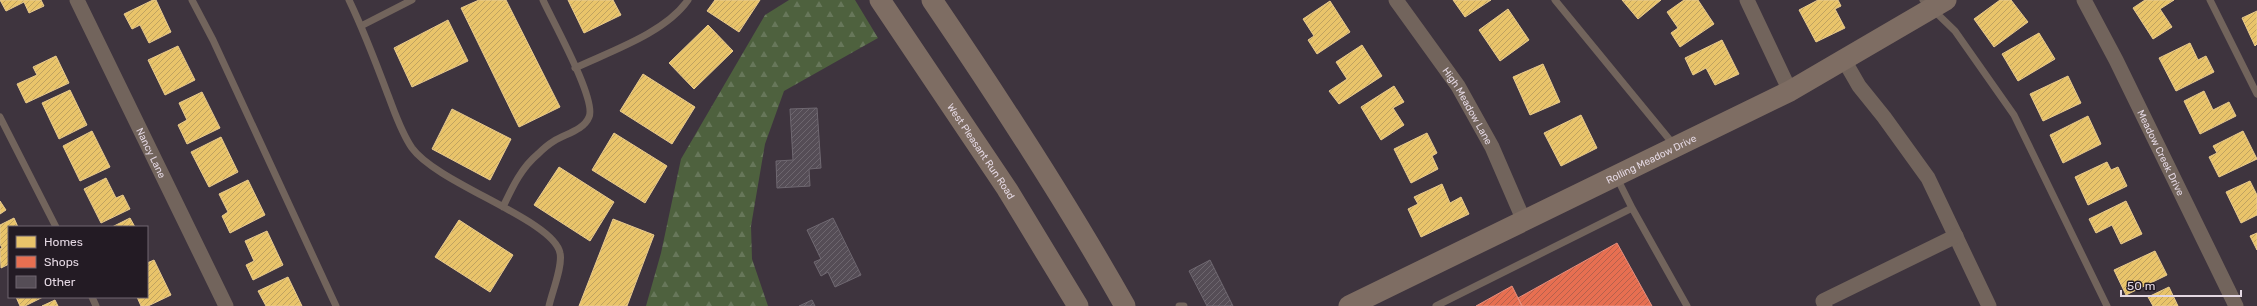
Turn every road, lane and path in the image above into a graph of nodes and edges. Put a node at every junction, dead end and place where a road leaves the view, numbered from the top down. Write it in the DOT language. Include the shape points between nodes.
graph roads {
  1 [pos="77,0"];
  2 [pos="192,0"];
  3 [pos="349,0"];
  4 [pos="412,0"];
  5 [pos="543,0"];
  6 [pos="688,0"];
  7 [pos="880,0"];
  8 [pos="932,0"];
  9 [pos="1396,0"];
  10 [pos="1555,0"];
  11 [pos="1747,0"];
  12 [pos="2084,0"];
  13 [pos="2210,0"];
  14 [pos="1934,3"];
  15 [pos="361,26"];
  16 [pos="1844,60"];
  17 [pos="575,68"];
  18 [pos="1790,91"];
  19 [pos="2257,94"];
  20 [pos="0,117"];
  21 [pos="1676,147"];
  22 [pos="1616,176"];
  23 [pos="503,207"];
  24 [pos="1632,208"];
  25 [pos="1524,221"];
  26 [pos="55,226"];
  27 [pos="1956,236"];
  28 [pos="226,306"];
  29 [pos="336,306"];
  30 [pos="549,306"];
  31 [pos="1078,306"];
  32 [pos="1125,306"];
  33 [pos="1179,306"];
  34 [pos="1184,306"];
  35 [pos="1349,306"];
  36 [pos="1436,306"];
  37 [pos="1687,306"];
  38 [pos="1826,306"];
  39 [pos="1989,306"];
  40 [pos="2107,306"];
  41 [pos="2236,306"];
  1 -- 28 [label="street, Nancy Lane"];
  2 -- 29 [label="lane"];
  3 -- 15 [label="lane"];
  4 -- 15 [label="lane"];
  5 -- 17 [label="lane"];
  6 -- 17 [label="lane" via="659,27"];
  7 -- 31 [label="main road, West Pleasant Run Road" via="1007,189"];
  8 -- 32 [label="main road" via="1058,191"];
  9 -- 25 [label="street, High Meadow Lane" via="1458,86 1492,147"];
  10 -- 21 [label="lane"];
  11 -- 18 [label="street"];
  12 -- 41 [label="street, Meadow Creek Drive"];
  13 -- 19 [label="lane"];
  14 -- 16 [label="main road, Rolling Meadow Drive"];
  14 -- 40 [label="lane" via="2014,115"];
  15 -- 23 [label="lane" via="412,148 436,171"];
  16 -- 18 [label="main road, Rolling Meadow Drive"];
  16 -- 27 [label="street" via="1859,86 1928,178"];
  17 -- 23 [label="lane" via="589,100 589,118 583,125 554,141 536,155 522,170"];
  18 -- 21 [label="main road, Rolling Meadow Drive"];
  20 -- 26 [label="lane"];
  21 -- 22 [label="main road, Rolling Meadow Drive"];
  22 -- 24 [label="lane"];
  22 -- 25 [label="main road, Rolling Meadow Drive"];
  23 -- 30 [label="lane" via="544,231 559,247 560,263"];
  24 -- 36 [label="lane"];
  24 -- 37 [label="lane"];
  25 -- 35 [label="main road, Rolling Meadow Drive"];
  27 -- 38 [label="street" via="1823,301"];
  27 -- 39 [label="street"];
  33 -- 34 [label="lane"];
}
